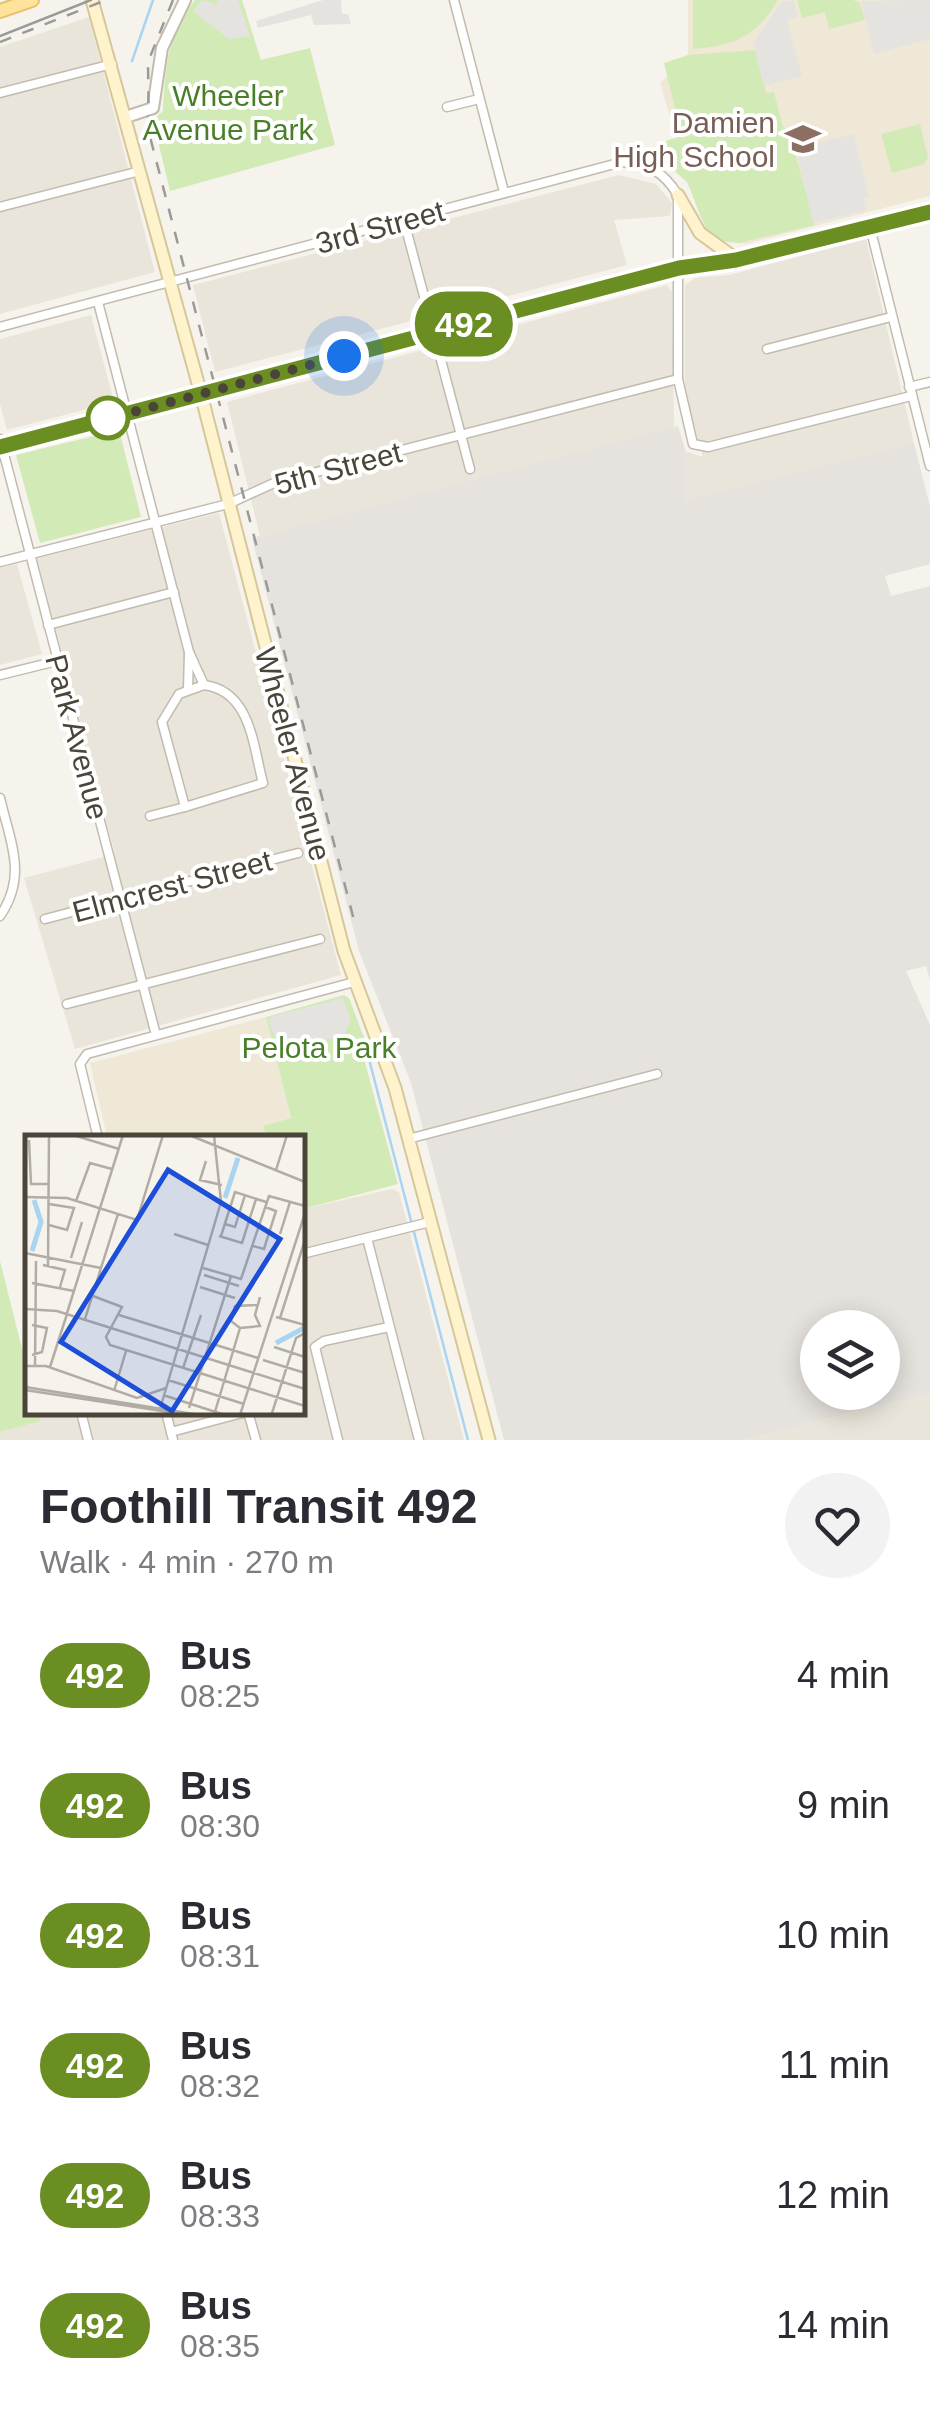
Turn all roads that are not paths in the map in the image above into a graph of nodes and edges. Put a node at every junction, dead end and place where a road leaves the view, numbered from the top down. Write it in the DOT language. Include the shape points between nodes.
graph roads {
  1 [pos="32,0"];
  2 [pos="92,0"];
  3 [pos="100,0"];
  4 [pos="184,0"];
  5 [pos="454,0"];
  6 [pos="0,11"];
  7 [pos="112,64"];
  8 [pos="0,92"];
  9 [pos="480,99"];
  10 [pos="447,107"];
  11 [pos="126,117"];
  12 [pos="140,171"];
  13 [pos="504,192"];
  14 [pos="678,195"];
  15 [pos="0,207"];
  16 [pos="930,212"];
  17 [pos="404,221"];
  18 [pos="870,227"];
  19 [pos="736,260"];
  20 [pos="679,268"];
  21 [pos="170,283"];
  22 [pos="98,302"];
  23 [pos="892,317"];
  24 [pos="0,327"];
  25 [pos="434,332"];
  26 [pos="766,348"];
  27 [pos="678,380"];
  28 [pos="930,382"];
  29 [pos="910,392"];
  30 [pos="200,394"];
  31 [pos="127,414"];
  32 [pos="460,435"];
  33 [pos="1,444"];
  34 [pos="930,466"];
  35 [pos="470,469"];
  36 [pos="228,504"];
  37 [pos="157,521"];
  38 [pos="30,554"];
  39 [pos="0,562"];
  40 [pos="174,592"];
  41 [pos="48,625"];
  42 [pos="189,652"];
  43 [pos="57,660"];
  44 [pos="0,675"];
  45 [pos="204,685"];
  46 [pos="188,689"];
  47 [pos="0,798"];
  48 [pos="184,806"];
  49 [pos="150,816"];
  50 [pos="14,851"];
  51 [pos="298,853"];
  52 [pos="0,854"];
  53 [pos="119,899"];
  54 [pos="0,916"];
  55 [pos="45,918"];
  56 [pos="320,938"];
  57 [pos="354,982"];
  58 [pos="142,984"];
  59 [pos="67,1004"];
  60 [pos="156,1035"];
  61 [pos="657,1074"];
  62 [pos="97,1135"];
  63 [pos="408,1139"];
  64 [pos="430,1222"];
  65 [pos="366,1238"];
  66 [pos="305,1253"];
  67 [pos="389,1326"];
  68 [pos="82,1415"];
  69 [pos="238,1415"];
  70 [pos="248,1415"];
  71 [pos="172,1436"];
  72 [pos="88,1440"];
  73 [pos="256,1440"];
  74 [pos="338,1440"];
  75 [pos="419,1440"];
  76 [pos="489,1440"];
  1 -- 6 [label="main road"];
  2 -- 7 [label="main road, Wheeler Avenue"];
  3 -- 7 [label="main road, Wheeler Avenue"];
  4 -- 11 [label="street" via="162,48 153,108"];
  5 -- 9 [label="street"];
  7 -- 8 [label="street"];
  7 -- 11 [label="main road, Wheeler Avenue"];
  9 -- 10 [label="street"];
  9 -- 13 [label="street"];
  11 -- 12 [label="main road, Wheeler Avenue"];
  12 -- 15 [label="street"];
  12 -- 21 [label="main road, Wheeler Avenue"];
  13 -- 14 [label="street, 3rd Street" via="622,162 648,164"];
  13 -- 17 [label="street, 3rd Street"];
  14 -- 19 [label="main road" via="700,233"];
  14 -- 20 [label="street"];
  16 -- 18 [label="main road"];
  17 -- 21 [label="street, 3rd Street"];
  17 -- 25 [label="street"];
  18 -- 19 [label="main road"];
  18 -- 23 [label="street"];
  19 -- 20 [label="main road"];
  20 -- 25 [label="main road"];
  20 -- 27 [label="street"];
  21 -- 22 [label="street, 3rd Street"];
  21 -- 30 [label="main road, Wheeler Avenue"];
  22 -- 24 [label="street, 3rd Street"];
  22 -- 31 [label="street"];
  23 -- 26 [label="street"];
  23 -- 29 [label="street"];
  25 -- 30 [label="main road"];
  25 -- 32 [label="street"];
  27 -- 29 [label="street" via="693,444 708,448"];
  27 -- 32 [label="street, 5th Street"];
  28 -- 29 [label="street"];
  29 -- 34 [label="street"];
  30 -- 31 [label="main road"];
  30 -- 36 [label="main road, Wheeler Avenue"];
  31 -- 33 [label="main road"];
  31 -- 37 [label="street"];
  32 -- 35 [label="street"];
  32 -- 36 [label="street, 5th Street" via="274,484"];
  33 -- 38 [label="street, Park Avenue"];
  36 -- 37 [label="street, 5th Street"];
  36 -- 57 [label="main road, Wheeler Avenue"];
  37 -- 38 [label="street, 5th Street"];
  37 -- 40 [label="street"];
  38 -- 39 [label="street, 5th Street"];
  38 -- 41 [label="street, Park Avenue"];
  40 -- 41 [label="street"];
  40 -- 42 [label="street"];
  41 -- 43 [label="street, Park Avenue"];
  42 -- 45 [label="street"];
  42 -- 46 [label="street"];
  43 -- 44 [label="street"];
  43 -- 53 [label="street, Park Avenue"];
  45 -- 46 [label="street"];
  45 -- 48 [label="street" via="230,694 241,706 262,783"];
  46 -- 48 [label="street" via="172,700 162,722"];
  47 -- 50 [label="street"];
  48 -- 49 [label="street"];
  50 -- 52 [label="street"];
  50 -- 54 [label="street" via="16,886"];
  51 -- 53 [label="street, Elmcrest Street"];
  53 -- 55 [label="street, Elmcrest Street"];
  53 -- 58 [label="street, Park Avenue"];
  56 -- 58 [label="street"];
  57 -- 60 [label="street"];
  57 -- 63 [label="main road, Wheeler Avenue"];
  58 -- 59 [label="street"];
  58 -- 60 [label="street, Park Avenue"];
  60 -- 62 [label="street" via="82,1058"];
  61 -- 63 [label="street"];
  63 -- 64 [label="main road, Wheeler Avenue"];
  64 -- 65 [label="street"];
  64 -- 76 [label="main road, Wheeler Avenue"];
  65 -- 66 [label="street"];
  65 -- 67 [label="street"];
  67 -- 74 [label="street" via="315,1347"];
  67 -- 75 [label="street"];
  68 -- 72 [label="street"];
  69 -- 71 [label="street"];
  70 -- 73 [label="street"];
}
